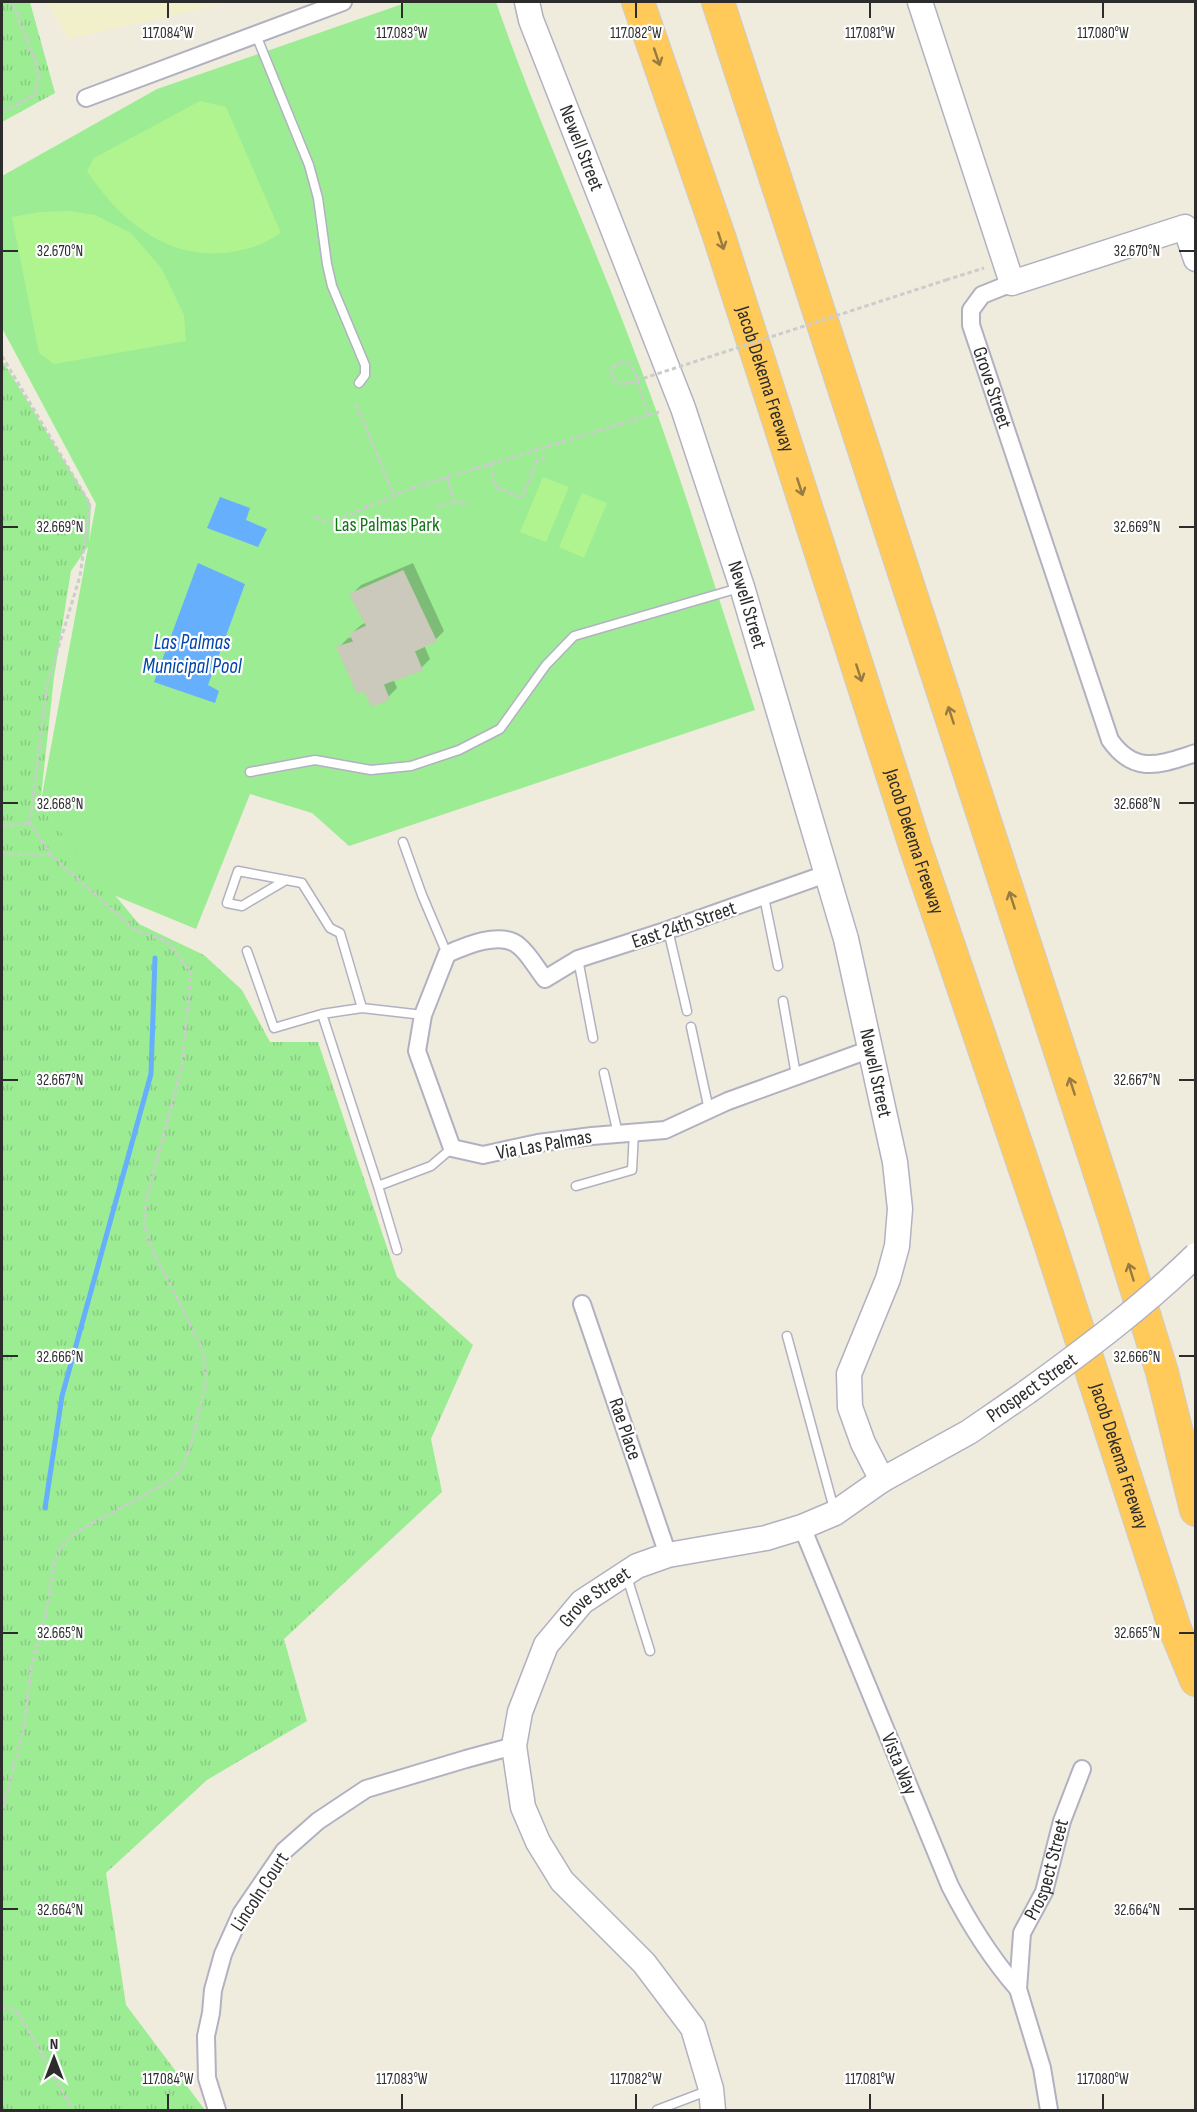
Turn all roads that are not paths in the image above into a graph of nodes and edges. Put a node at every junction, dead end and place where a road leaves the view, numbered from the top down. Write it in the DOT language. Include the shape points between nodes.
graph roads {
  1 [pos="343,2"];
  2 [pos="516,2"];
  3 [pos="638,2"];
  4 [pos="718,2"];
  5 [pos="920,2"];
  6 [pos="529,11"];
  7 [pos="256,35"];
  8 [pos="86,98"];
  9 [pos="1190,225"];
  10 [pos="1196,259"];
  11 [pos="1012,283"];
  12 [pos="359,383"];
  13 [pos="742,587"];
  14 [pos="1196,753"];
  15 [pos="250,772"];
  16 [pos="403,842"];
  17 [pos="826,874"];
  18 [pos="286,880"];
  19 [pos="764,897"];
  20 [pos="668,930"];
  21 [pos="247,951"];
  22 [pos="447,954"];
  23 [pos="578,958"];
  24 [pos="778,966"];
  25 [pos="783,1001"];
  26 [pos="362,1008"];
  27 [pos="687,1011"];
  28 [pos="322,1014"];
  29 [pos="423,1016"];
  30 [pos="691,1027"];
  31 [pos="593,1038"];
  32 [pos="871,1049"];
  33 [pos="604,1073"];
  34 [pos="796,1075"];
  35 [pos="710,1110"];
  36 [pos="626,1133"];
  37 [pos="452,1148"];
  38 [pos="378,1186"];
  39 [pos="576,1186"];
  40 [pos="397,1250"];
  41 [pos="1196,1255"];
  42 [pos="582,1304"];
  43 [pos="787,1336"];
  44 [pos="1162,1372"];
  45 [pos="1196,1454"];
  46 [pos="882,1480"];
  47 [pos="1196,1510"];
  48 [pos="835,1513"];
  49 [pos="802,1527"];
  50 [pos="668,1555"];
  51 [pos="626,1574"];
  52 [pos="650,1650"];
  53 [pos="1196,1680"];
  54 [pos="514,1746"];
  55 [pos="1082,1768"];
  56 [pos="1018,1989"];
  57 [pos="712,2100"];
  58 [pos="217,2110"];
  59 [pos="657,2110"];
  60 [pos="1049,2110"];
  1 -- 7 [label="street"];
  2 -- 6 [label="street, Newell Street"];
  3 -- 53 [label="highway, Jacob Dekema Freeway, one-way" via="720,236 912,838 1052,1249 1175,1629"];
  44 -- 4 [label="highway, one-way"];
  5 -- 11 [label="street"];
  6 -- 13 [label="street, Newell Street" via="683,408"];
  7 -- 8 [label="street"];
  7 -- 12 [label="lane" via="309,165 332,286 364,365 365,375"];
  9 -- 10 [label="street"];
  9 -- 11 [label="street"];
  11 -- 14 [label="street, Grove Street" via="982,295 971,310 971,325 1110,740 1131,761 1156,766"];
  13 -- 15 [label="lane" via="574,636 546,665 500,729 459,750 411,766 371,770 315,760"];
  13 -- 17 [label="street, Newell Street"];
  16 -- 22 [label="lane"];
  17 -- 19 [label="street, East 24th Street"];
  17 -- 32 [label="street, Newell Street" via="846,939"];
  18 -- 18 [label="lane" via="238,871 226,903 242,906"];
  18 -- 26 [label="lane" via="302,883 330,928 340,933"];
  19 -- 20 [label="street, East 24th Street"];
  19 -- 24 [label="lane"];
  20 -- 23 [label="street, East 24th Street"];
  20 -- 27 [label="lane"];
  21 -- 28 [label="lane" via="274,1028"];
  22 -- 23 [label="street, East 24th Street" via="478,941 505,940 518,944 545,979"];
  22 -- 29 [label="street"];
  23 -- 31 [label="lane"];
  25 -- 34 [label="lane"];
  26 -- 28 [label="lane"];
  26 -- 29 [label="lane"];
  28 -- 38 [label="lane"];
  29 -- 37 [label="street" via="417,1051"];
  30 -- 35 [label="lane"];
  32 -- 34 [label="street, Via Las Palmas"];
  32 -- 46 [label="street, Newell Street" via="895,1162 900,1209 897,1246 888,1279 849,1374 850,1407"];
  33 -- 36 [label="lane"];
  34 -- 35 [label="street, Via Las Palmas"];
  35 -- 36 [label="street, Via Las Palmas" via="665,1130"];
  36 -- 37 [label="street, Via Las Palmas" via="538,1143 483,1155"];
  36 -- 39 [label="lane" via="632,1170"];
  37 -- 38 [label="lane" via="431,1166"];
  38 -- 40 [label="lane"];
  41 -- 46 [label="street, Prospect Street, bridge" via="1122,1322 1027,1392 969,1432"];
  42 -- 50 [label="street, Rae Place"];
  43 -- 48 [label="lane"];
  44 -- 45 [label="highway"];
  44 -- 47 [label="highway"];
  46 -- 48 [label="street, Grove Street"];
  48 -- 49 [label="street, Grove Street"];
  49 -- 50 [label="street, Grove Street" via="766,1538"];
  49 -- 56 [label="street, Vista Way" via="950,1886 973,1930"];
  50 -- 51 [label="street, Grove Street"];
  51 -- 52 [label="lane"];
  51 -- 54 [label="street, Grove Street" via="582,1602 546,1645 520,1712"];
  54 -- 57 [label="street, Grove Street" via="523,1807 538,1842 562,1881 644,1963 693,2028"];
  54 -- 58 [label="street, Lincoln Court" via="366,1789 318,1821 284,1851 241,1914 213,1990 206,2047 207,2078"];
  55 -- 56 [label="street, Prospect Street" via="1062,1821 1044,1892 1022,1932"];
  56 -- 60 [label="street, Prospect Street" via="1042,2068"];
  57 -- 59 [label="lane"];
}
